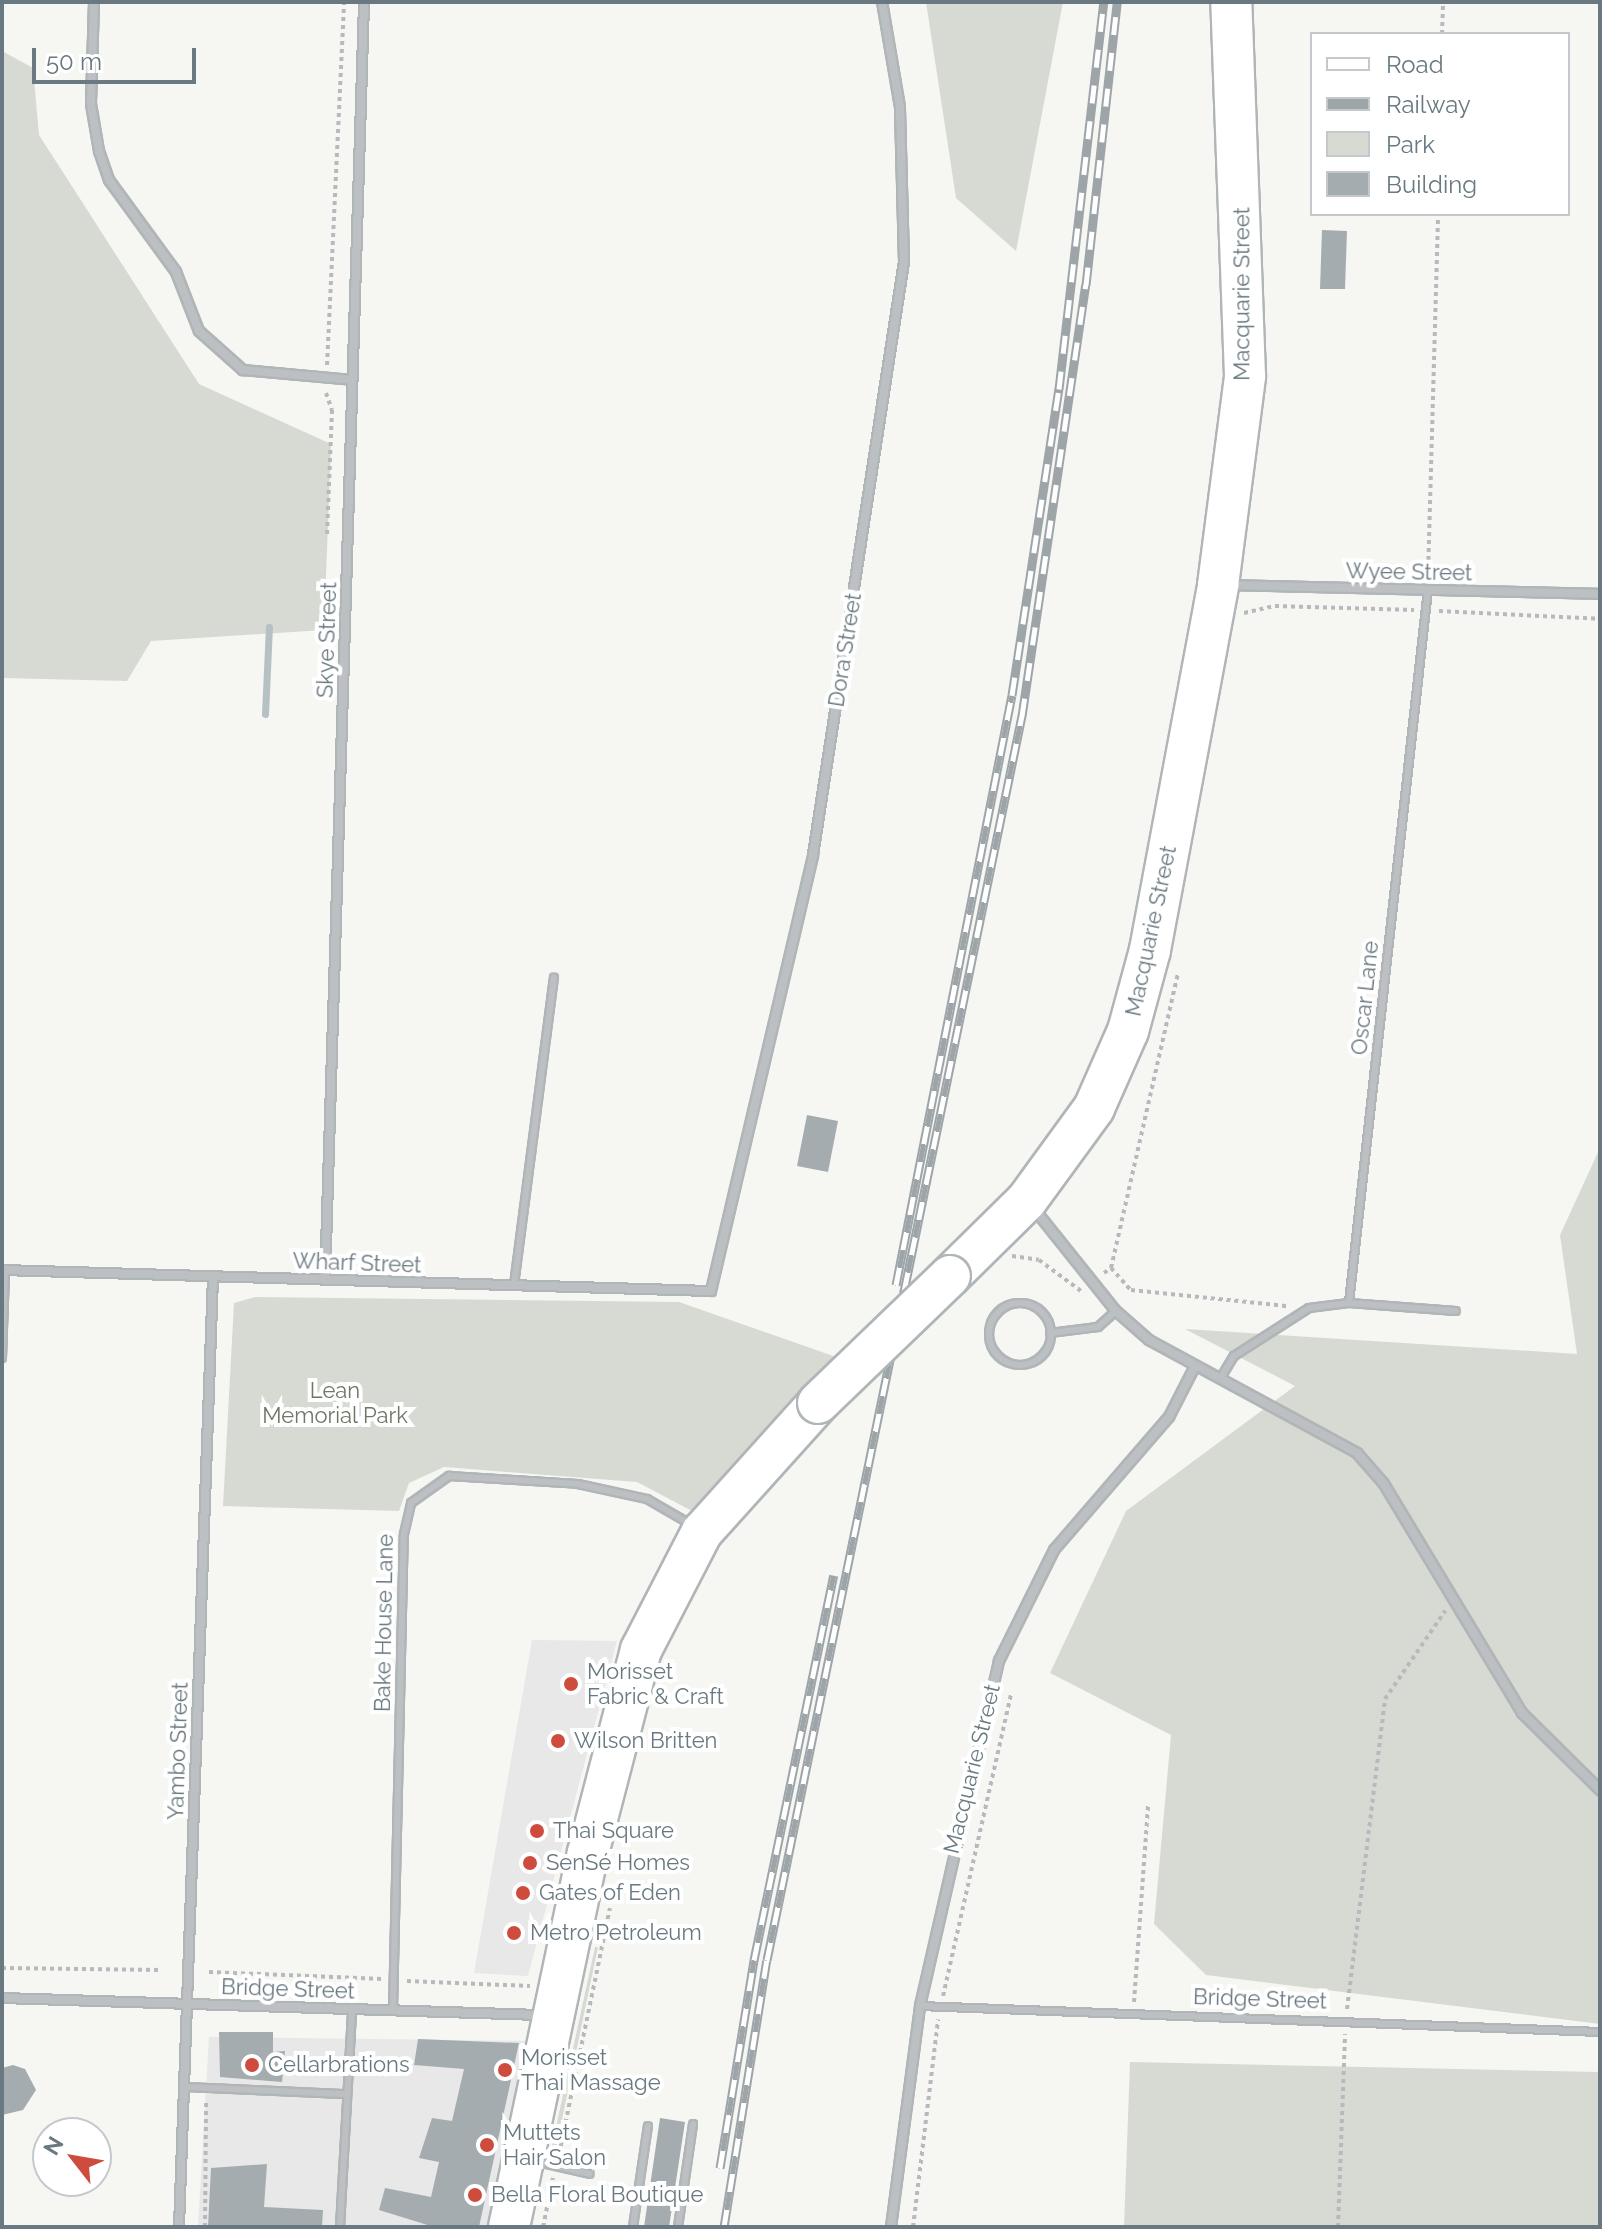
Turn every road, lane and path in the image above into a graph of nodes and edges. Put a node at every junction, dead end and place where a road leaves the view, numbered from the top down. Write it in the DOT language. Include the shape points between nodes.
graph roads {
  1 [pos="94,2"];
  2 [pos="344,2"];
  3 [pos="364,2"];
  4 [pos="882,2"];
  5 [pos="1207,2"];
  6 [pos="1231,2"];
  7 [pos="1443,2"];
  8 [pos="1442,32"];
  9 [pos="1438,216"];
  10 [pos="327,365"];
  11 [pos="352,380"];
  12 [pos="326,393"];
  13 [pos="327,534"];
  14 [pos="1428,590"];
  15 [pos="1600,594"];
  16 [pos="1228,601"];
  17 [pos="1425,610"];
  18 [pos="1600,619"];
  19 [pos="1178,965"];
  20 [pos="554,978"];
  21 [pos="1027,1200"];
  22 [pos="1111,1268"];
  23 [pos="3,1270"];
  24 [pos="213,1277"];
  25 [pos="325,1280"];
  26 [pos="514,1285"];
  27 [pos="711,1291"];
  28 [pos="1349,1303"];
  29 [pos="1116,1311"];
  30 [pos="1456,1311"];
  31 [pos="1050,1333"];
  32 [pos="2,1358"];
  33 [pos="1193,1370"];
  34 [pos="1220,1379"];
  35 [pos="702,1532"];
  36 [pos="1454,1598"];
  37 [pos="1011,1694"];
  38 [pos="623,1720"];
  39 [pos="1600,1790"];
  40 [pos="1148,1805"];
  41 [pos="2,1968"];
  42 [pos="162,1970"];
  43 [pos="209,1972"];
  44 [pos="394,1980"];
  45 [pos="2,1998"];
  46 [pos="187,2003"];
  47 [pos="553,2006"];
  48 [pos="920,2006"];
  49 [pos="941,2007"];
  50 [pos="352,2009"];
  51 [pos="393,2010"];
  52 [pos="1133,2013"];
  53 [pos="1345,2020"];
  54 [pos="1600,2032"];
  55 [pos="184,2087"];
  56 [pos="206,2088"];
  57 [pos="345,2094"];
  58 [pos="693,2124"];
  59 [pos="648,2126"];
  60 [pos="538,2162"];
  61 [pos="590,2174"];
  62 [pos="179,2227"];
  63 [pos="205,2227"];
  64 [pos="340,2227"];
  65 [pos="509,2227"];
  66 [pos="525,2227"];
  67 [pos="633,2227"];
  68 [pos="678,2227"];
  69 [pos="891,2227"];
  70 [pos="913,2227"];
  71 [pos="1338,2227"];
  1 -- 11 [label="street" via="91,104 99,151 109,180 176,272 199,331 243,370"];
  2 -- 10 [label="path"];
  3 -- 11 [label="street, Skye Street"];
  4 -- 27 [label="street, Dora Street" via="900,107 904,262 813,855"];
  5 -- 16 [label="main road, Macquarie Street" via="1228,352"];
  6 -- 16 [label="main road, Macquarie Street" via="1245,376"];
  7 -- 8 [label="path"];
  9 -- 14 [label="path"];
  11 -- 25 [label="street, Skye Street"];
  12 -- 13 [label="path" via="332,410"];
  14 -- 15 [label="street, Wyee Street"];
  14 -- 16 [label="street, Wyee Street"];
  14 -- 17 [label="lane, Oscar Lane"];
  16 -- 17 [label="path"];
  16 -- 21 [label="main road, Macquarie Street" via="1132,1018 1094,1108"];
  17 -- 18 [label="path"];
  17 -- 28 [label="lane, Oscar Lane"];
  19 -- 22 [label="path" via="1174,1009"];
  20 -- 26 [label="lane"];
  21 -- 29 [label="street"];
  21 -- 35 [label="main road, Macquarie Street, bridge" via="818,1403"];
  23 -- 24 [label="street, Wharf Street"];
  23 -- 32 [label="lane"];
  24 -- 25 [label="street, Wharf Street"];
  24 -- 46 [label="street, Yambo Street"];
  25 -- 26 [label="street, Wharf Street"];
  26 -- 27 [label="street, Wharf Street"];
  28 -- 30 [label="lane"];
  28 -- 34 [label="lane" via="1309,1308 1277,1323 1234,1356"];
  29 -- 31 [label="lane" via="1098,1327"];
  29 -- 33 [label="street"];
  31 -- 31 [label="lane" via="1044,1352 1026,1364 1005,1361 989,1335 995,1315 1020,1303 1045,1315"];
  33 -- 34 [label="street"];
  33 -- 48 [label="street, Macquarie Street" via="1169,1417 1054,1550 1014,1622 977,1735"];
  34 -- 36 [label="street" via="1357,1453 1384,1484"];
  35 -- 38 [label="main road" via="652,1622"];
  35 -- 44 [label="lane, Bake House Lane" via="647,1499 578,1484 449,1476 411,1503 404,1534"];
  36 -- 39 [label="street" via="1522,1713"];
  36 -- 53 [label="path" via="1385,1699"];
  37 -- 49 [label="path"];
  38 -- 47 [label="main road"];
  38 -- 60 [label="main road" via="608,1861"];
  40 -- 52 [label="path"];
  41 -- 42 [label="path"];
  43 -- 44 [label="path"];
  44 -- 47 [label="path"];
  44 -- 51 [label="lane, Bake House Lane"];
  45 -- 46 [label="street, Bridge Street"];
  46 -- 50 [label="street, Bridge Street"];
  46 -- 55 [label="street, Yambo Street"];
  47 -- 51 [label="street, Bridge Street"];
  47 -- 65 [label="main road"];
  48 -- 49 [label="lane, Bridge Street"];
  48 -- 69 [label="street, Macquarie Street"];
  49 -- 52 [label="lane, Bridge Street"];
  49 -- 70 [label="path"];
  50 -- 51 [label="street, Bridge Street"];
  50 -- 57 [label="lane"];
  52 -- 53 [label="lane, Bridge Street"];
  53 -- 54 [label="lane, Bridge Street"];
  53 -- 71 [label="path"];
  55 -- 56 [label="lane"];
  55 -- 62 [label="street, Yambo Street"];
  56 -- 57 [label="lane"];
  56 -- 63 [label="path"];
  57 -- 64 [label="lane"];
  58 -- 68 [label="lane"];
  59 -- 67 [label="lane"];
  60 -- 61 [label="lane"];
  60 -- 66 [label="main road"];
}
